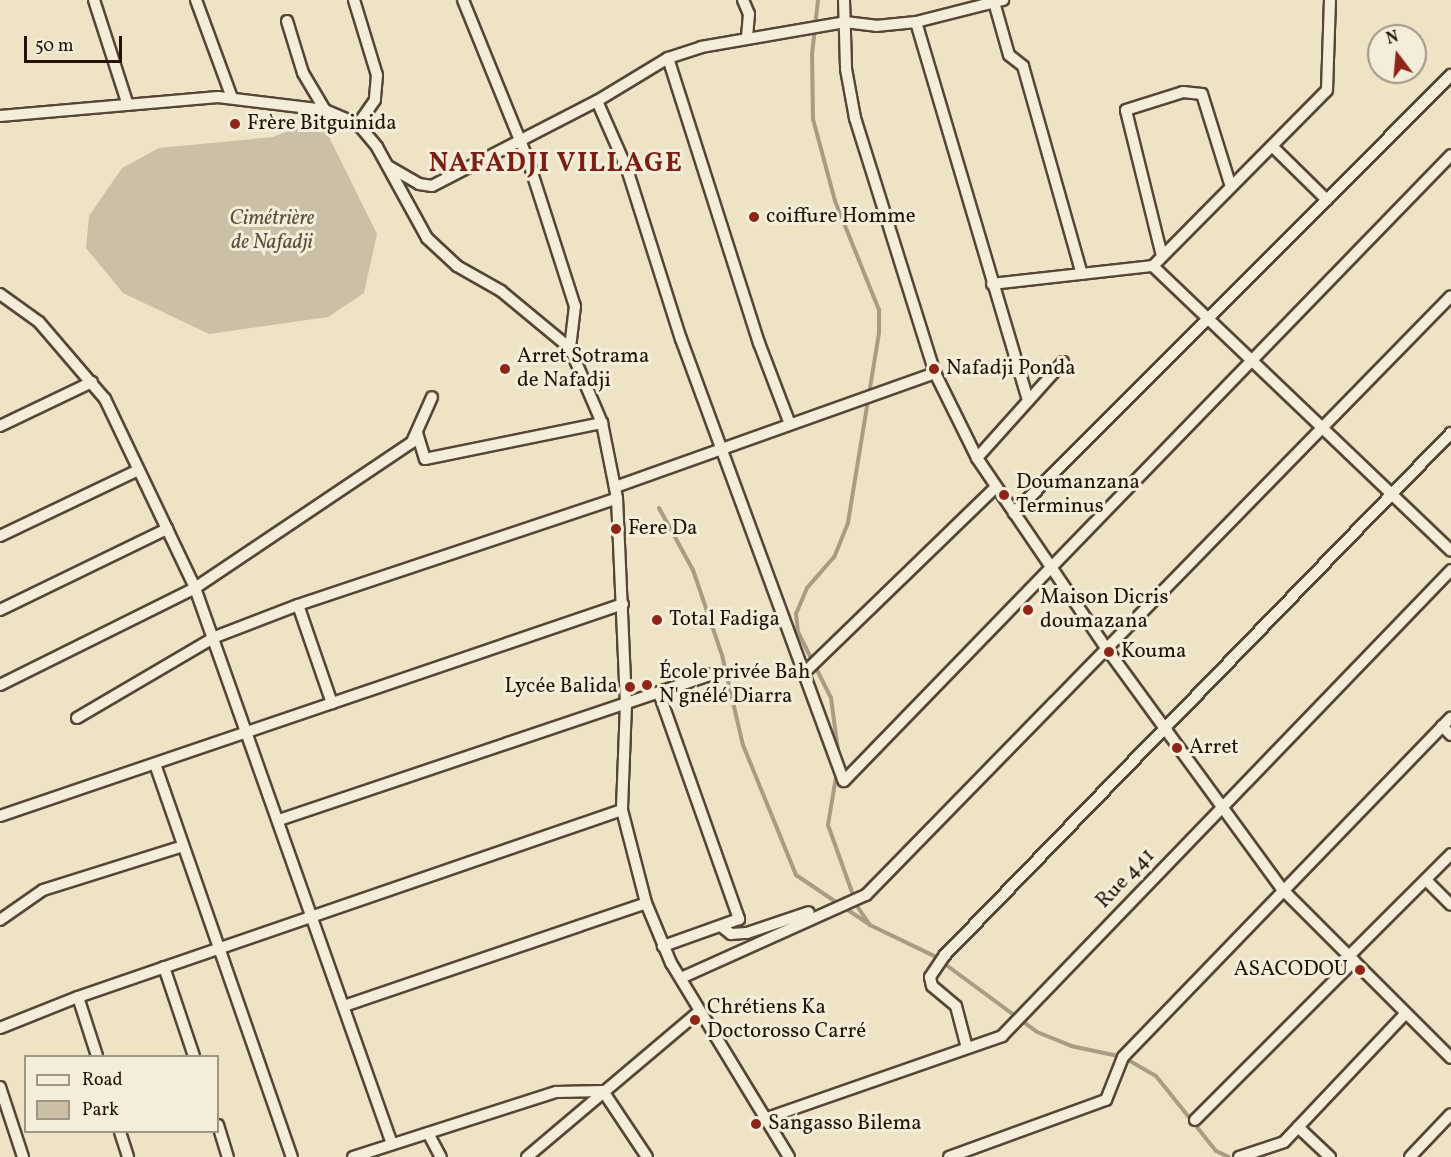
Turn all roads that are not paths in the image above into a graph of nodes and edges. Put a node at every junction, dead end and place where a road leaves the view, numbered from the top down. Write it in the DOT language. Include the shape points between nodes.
graph roads {
  1 [pos="94,0"];
  2 [pos="196,0"];
  3 [pos="354,0"];
  4 [pos="464,0"];
  5 [pos="743,0"];
  6 [pos="843,0"];
  7 [pos="1330,0"];
  8 [pos="998,1"];
  9 [pos="287,21"];
  10 [pos="845,22"];
  11 [pos="916,22"];
  12 [pos="747,36"];
  13 [pos="668,58"];
  14 [pos="1451,75"];
  15 [pos="232,98"];
  16 [pos="597,101"];
  17 [pos="128,105"];
  18 [pos="325,110"];
  19 [pos="0,116"];
  20 [pos="358,124"];
  21 [pos="519,140"];
  22 [pos="1272,146"];
  23 [pos="1451,154"];
  24 [pos="387,165"];
  25 [pos="1231,187"];
  26 [pos="1327,200"];
  27 [pos="1162,256"];
  28 [pos="1154,266"];
  29 [pos="1082,274"];
  30 [pos="993,284"];
  31 [pos="0,294"];
  32 [pos="1451,296"];
  33 [pos="1208,319"];
  34 [pos="570,348"];
  35 [pos="1252,360"];
  36 [pos="1063,362"];
  37 [pos="935,373"];
  38 [pos="92,382"];
  39 [pos="432,398"];
  40 [pos="1028,401"];
  41 [pos="602,423"];
  42 [pos="790,424"];
  43 [pos="0,426"];
  44 [pos="1323,429"];
  45 [pos="417,433"];
  46 [pos="1451,433"];
  47 [pos="721,448"];
  48 [pos="977,458"];
  49 [pos="136,471"];
  50 [pos="996,487"];
  51 [pos="616,492"];
  52 [pos="1393,496"];
  53 [pos="1014,513"];
  54 [pos="167,529"];
  55 [pos="0,536"];
  56 [pos="1451,551"];
  57 [pos="1052,567"];
  58 [pos="1451,570"];
  59 [pos="195,588"];
  60 [pos="298,604"];
  61 [pos="622,604"];
  62 [pos="0,610"];
  63 [pos="215,637"];
  64 [pos="1107,649"];
  65 [pos="805,672"];
  66 [pos="716,673"];
  67 [pos="0,685"];
  68 [pos="659,693"];
  69 [pos="332,703"];
  70 [pos="626,704"];
  71 [pos="1451,717"];
  72 [pos="77,718"];
  73 [pos="1164,725"];
  74 [pos="1442,726"];
  75 [pos="248,732"];
  76 [pos="1451,735"];
  77 [pos="155,764"];
  78 [pos="1221,809"];
  79 [pos="622,810"];
  80 [pos="0,816"];
  81 [pos="279,820"];
  82 [pos="183,846"];
  83 [pos="1451,854"];
  84 [pos="1426,880"];
  85 [pos="1282,889"];
  86 [pos="646,903"];
  87 [pos="1451,905"];
  88 [pos="809,912"];
  89 [pos="312,916"];
  90 [pos="0,920"];
  91 [pos="721,926"];
  92 [pos="663,946"];
  93 [pos="219,948"];
  94 [pos="1351,959"];
  95 [pos="164,967"];
  96 [pos="681,978"];
  97 [pos="78,997"];
  98 [pos="344,1006"];
  99 [pos="700,1011"];
  100 [pos="1405,1014"];
  101 [pos="0,1028"];
  102 [pos="967,1048"];
  103 [pos="97,1055"];
  104 [pos="194,1055"];
  105 [pos="1451,1058"];
  106 [pos="0,1087"];
  107 [pos="603,1091"];
  108 [pos="1451,1114"];
  109 [pos="767,1118"];
  110 [pos="1195,1120"];
  111 [pos="12,1123"];
  112 [pos="1298,1127"];
  113 [pos="0,1128"];
  114 [pos="219,1128"];
  115 [pos="121,1133"];
  116 [pos="428,1133"];
  117 [pos="392,1144"];
  118 [pos="23,1157"];
  119 [pos="128,1157"];
  120 [pos="228,1157"];
  121 [pos="292,1157"];
  122 [pos="353,1157"];
  123 [pos="441,1157"];
  124 [pos="527,1157"];
  125 [pos="647,1157"];
  126 [pos="789,1157"];
  127 [pos="949,1157"];
  128 [pos="1239,1157"];
  129 [pos="1330,1157"];
  130 [pos="1410,1157"];
  1 -- 17 [label="street"];
  2 -- 15 [label="street"];
  3 -- 20 [label="street" via="377,75 375,100"];
  4 -- 21 [label="street"];
  5 -- 12 [label="street" via="748,14"];
  6 -- 10 [label="street"];
  7 -- 22 [label="street" via="1327,90"];
  8 -- 11 [label="street"];
  8 -- 29 [label="street" via="1010,55 1023,66"];
  9 -- 18 [label="street" via="303,73"];
  10 -- 11 [label="street" via="876,26"];
  10 -- 12 [label="street" via="783,35"];
  10 -- 37 [label="street" via="846,69 855,118"];
  11 -- 30 [label="street"];
  12 -- 13 [label="street"];
  13 -- 16 [label="street"];
  13 -- 42 [label="street" via="759,343"];
  14 -- 26 [label="street"];
  15 -- 17 [label="street"];
  15 -- 18 [label="street"];
  16 -- 21 [label="street"];
  16 -- 47 [label="street" via="627,169 678,330"];
  17 -- 19 [label="street"];
  18 -- 20 [label="street"];
  20 -- 24 [label="street"];
  21 -- 24 [label="street" via="432,186 418,184"];
  21 -- 34 [label="street" via="575,306"];
  22 -- 25 [label="street"];
  22 -- 26 [label="street"];
  23 -- 35 [label="street"];
  24 -- 34 [label="street" via="427,237 457,266 501,291"];
  25 -- 27 [label="street"];
  25 -- 27 [label="street" via="1202,94 1183,92 1126,110"];
  26 -- 33 [label="street"];
  27 -- 28 [label="street"];
  28 -- 29 [label="street"];
  28 -- 33 [label="street"];
  29 -- 30 [label="street"];
  30 -- 40 [label="street"];
  31 -- 38 [label="street" via="39,322"];
  32 -- 44 [label="street"];
  33 -- 35 [label="street"];
  33 -- 53 [label="street"];
  34 -- 41 [label="street"];
  35 -- 44 [label="street"];
  35 -- 57 [label="street"];
  36 -- 40 [label="street"];
  37 -- 42 [label="street"];
  37 -- 48 [label="street"];
  38 -- 43 [label="street"];
  38 -- 49 [label="street" via="105,399"];
  39 -- 45 [label="street"];
  40 -- 48 [label="street"];
  41 -- 45 [label="street" via="425,459"];
  41 -- 51 [label="street"];
  42 -- 47 [label="street"];
  44 -- 52 [label="street"];
  44 -- 64 [label="street"];
  45 -- 59 [label="street" via="412,442"];
  46 -- 52 [label="street"];
  47 -- 51 [label="street"];
  47 -- 65 [label="street"];
  48 -- 50 [label="street"];
  49 -- 54 [label="street"];
  49 -- 55 [label="street"];
  50 -- 53 [label="street"];
  50 -- 65 [label="street"];
  51 -- 60 [label="street"];
  51 -- 61 [label="street"];
  52 -- 56 [label="street"];
  52 -- 73 [label="street"];
  53 -- 57 [label="street"];
  54 -- 59 [label="street"];
  54 -- 62 [label="street"];
  57 -- 64 [label="street"];
  57 -- 65 [label="street" via="844,781"];
  58 -- 78 [label="street, Rue 441"];
  59 -- 63 [label="street"];
  59 -- 67 [label="street"];
  60 -- 63 [label="street"];
  60 -- 69 [label="street"];
  61 -- 69 [label="street"];
  61 -- 70 [label="street"];
  63 -- 72 [label="street"];
  63 -- 75 [label="street"];
  64 -- 73 [label="street"];
  64 -- 96 [label="street" via="866,895"];
  66 -- 68 [label="street"];
  68 -- 70 [label="street"];
  68 -- 91 [label="street" via="739,919"];
  69 -- 75 [label="street"];
  70 -- 79 [label="street"];
  70 -- 81 [label="street"];
  71 -- 74 [label="street"];
  73 -- 78 [label="street"];
  73 -- 102 [label="street" via="945,955 930,977 932,986 956,1006"];
  74 -- 76 [label="street"];
  74 -- 85 [label="street"];
  75 -- 77 [label="street"];
  75 -- 81 [label="street"];
  77 -- 80 [label="street"];
  77 -- 82 [label="street"];
  78 -- 85 [label="street"];
  78 -- 102 [label="street, Rue 441" via="1002,1036"];
  79 -- 86 [label="street"];
  79 -- 89 [label="street"];
  81 -- 89 [label="street"];
  82 -- 90 [label="street" via="44,890"];
  82 -- 93 [label="street"];
  83 -- 84 [label="street"];
  84 -- 87 [label="street"];
  84 -- 94 [label="street"];
  85 -- 94 [label="street"];
  85 -- 127 [label="street" via="1122,1057 1107,1100"];
  86 -- 92 [label="street"];
  86 -- 98 [label="street"];
  88 -- 91 [label="street" via="747,933 731,934"];
  89 -- 93 [label="street"];
  89 -- 98 [label="street"];
  91 -- 92 [label="street"];
  92 -- 96 [label="street"];
  93 -- 95 [label="street"];
  93 -- 121 [label="street"];
  94 -- 100 [label="street"];
  94 -- 110 [label="street"];
  95 -- 97 [label="street"];
  95 -- 104 [label="street"];
  96 -- 99 [label="street"];
  97 -- 101 [label="street"];
  97 -- 103 [label="street"];
  98 -- 117 [label="street"];
  99 -- 107 [label="street"];
  99 -- 109 [label="street"];
  100 -- 105 [label="street"];
  100 -- 112 [label="street"];
  102 -- 109 [label="street, Rue 441"];
  106 -- 111 [label="street"];
  107 -- 116 [label="street" via="556,1092"];
  107 -- 124 [label="street"];
  107 -- 125 [label="street"];
  108 -- 130 [label="street"];
  109 -- 126 [label="street"];
  111 -- 113 [label="street"];
  111 -- 118 [label="street"];
  112 -- 128 [label="street" via="1284,1142"];
  112 -- 129 [label="street"];
  114 -- 120 [label="street"];
  115 -- 119 [label="street"];
  116 -- 117 [label="street"];
  116 -- 123 [label="street"];
  117 -- 122 [label="street"];
}
